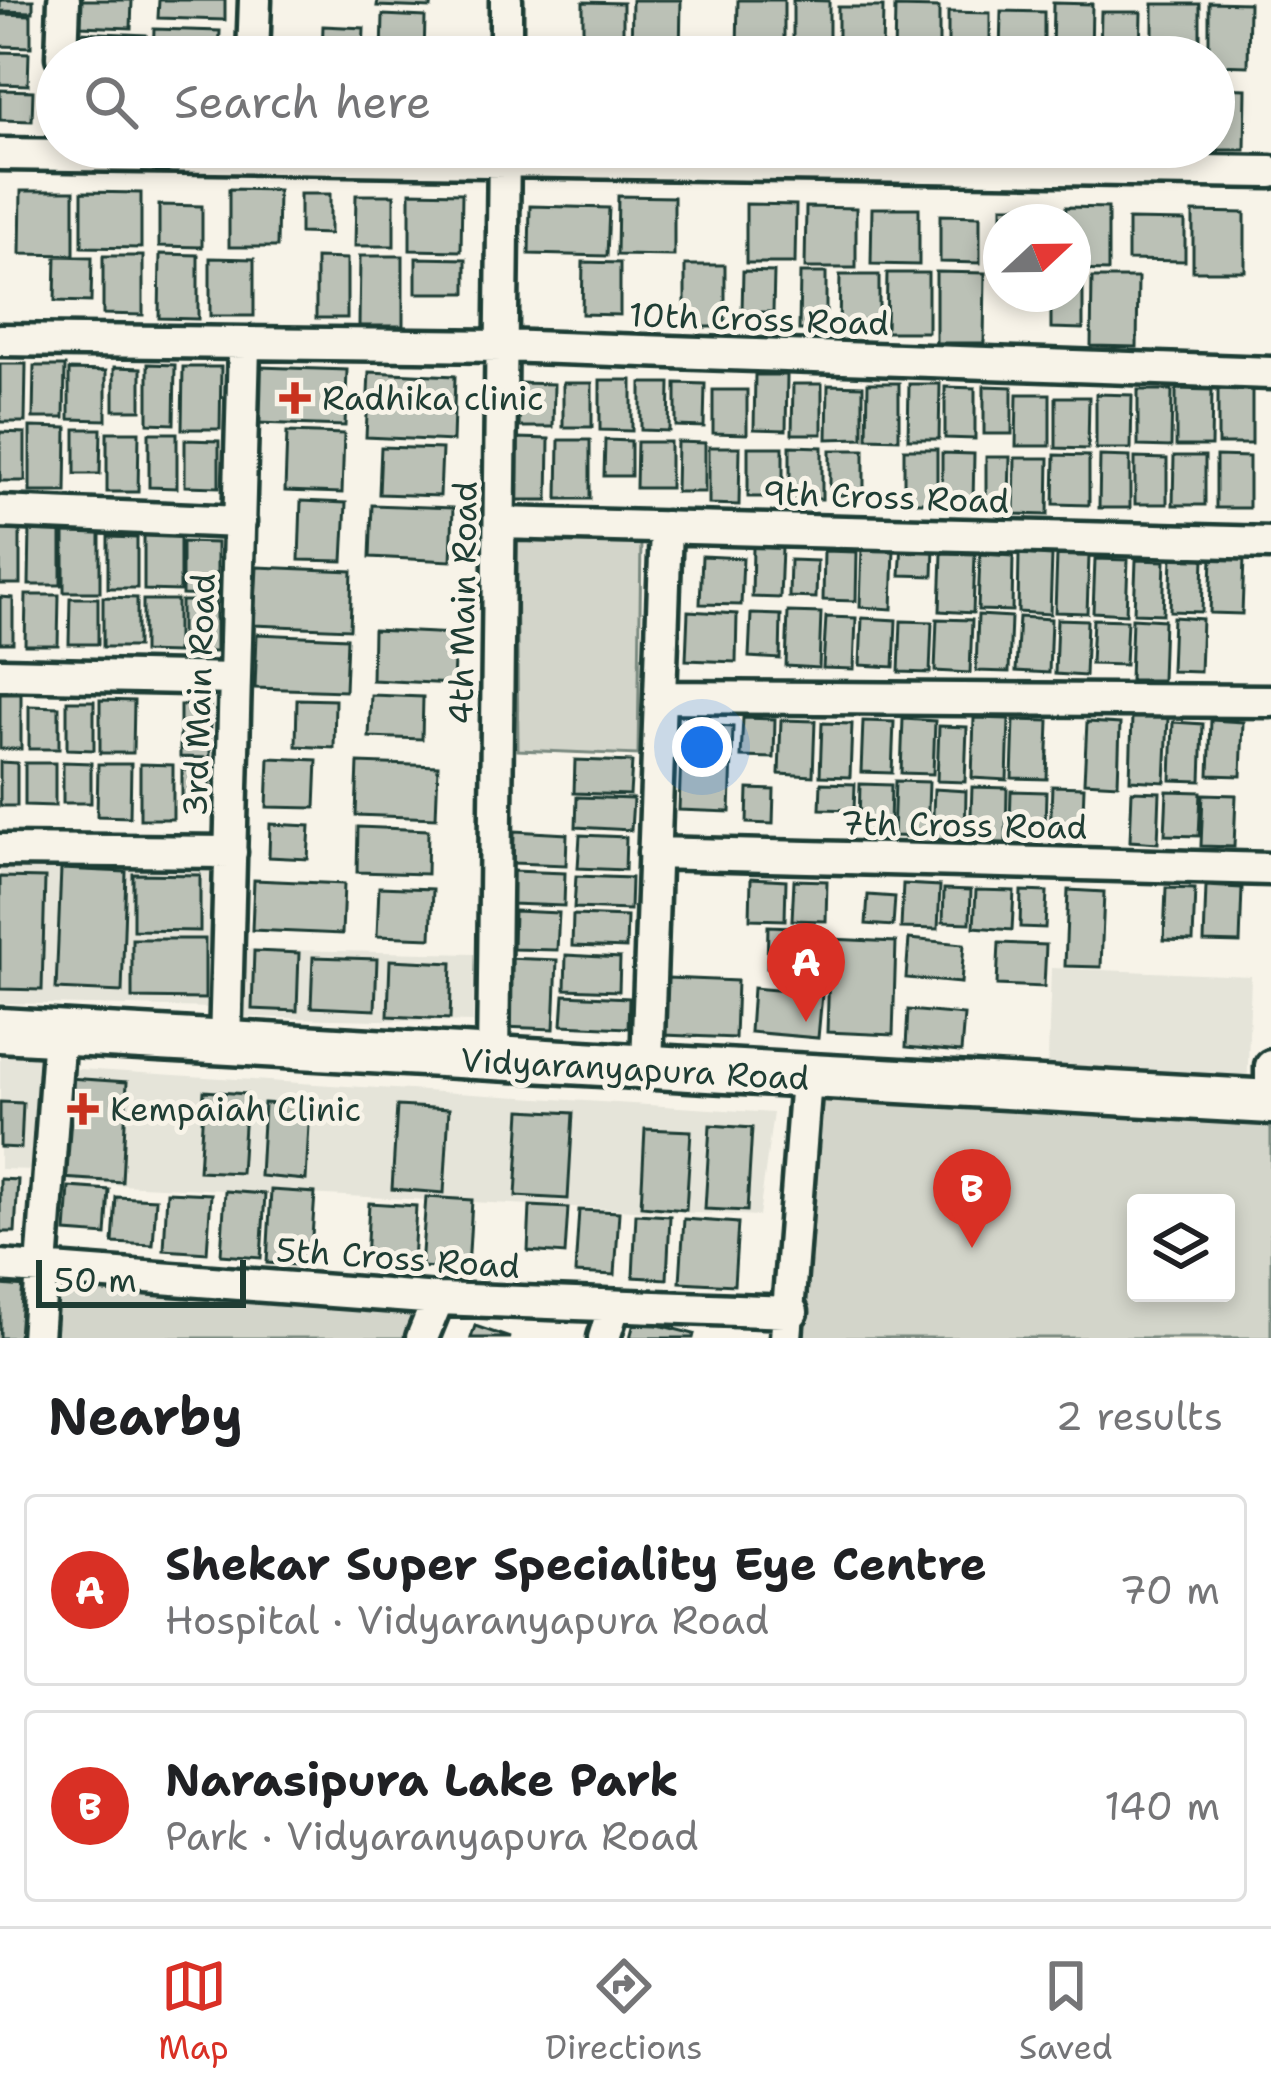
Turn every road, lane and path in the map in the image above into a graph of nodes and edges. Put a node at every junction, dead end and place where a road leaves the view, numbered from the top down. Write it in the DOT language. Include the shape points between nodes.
graph roads {
  1 [pos="64,0"];
  2 [pos="254,0"];
  3 [pos="506,0"];
  4 [pos="63,36"];
  5 [pos="253,36"];
  6 [pos="506,36"];
  7 [pos="36,152"];
  8 [pos="0,154"];
  9 [pos="504,168"];
  10 [pos="1101,168"];
  11 [pos="1271,172"];
  12 [pos="0,340"];
  13 [pos="244,346"];
  14 [pos="502,346"];
  15 [pos="1271,373"];
  16 [pos="0,512"];
  17 [pos="240,522"];
  18 [pos="500,523"];
  19 [pos="666,527"];
  20 [pos="1271,543"];
  21 [pos="0,674"];
  22 [pos="236,679"];
  23 [pos="659,697"];
  24 [pos="1271,701"];
  25 [pos="0,850"];
  26 [pos="230,852"];
  27 [pos="654,853"];
  28 [pos="1271,869"];
  29 [pos="0,1030"];
  30 [pos="59,1033"];
  31 [pos="225,1045"];
  32 [pos="493,1060"];
  33 [pos="647,1065"];
  34 [pos="1271,1066"];
  35 [pos="806,1079"];
  36 [pos="1271,1102"];
  37 [pos="0,1266"];
  38 [pos="41,1268"];
  39 [pos="438,1299"];
  40 [pos="614,1306"];
  41 [pos="789,1325"];
  42 [pos="37,1338"];
  43 [pos="422,1338"];
  44 [pos="604,1338"];
  1 -- 4 [label="street"];
  2 -- 5 [label="street"];
  3 -- 6 [label="street"];
  7 -- 8 [label="street"];
  9 -- 14 [label="street, 4th Main Road"];
  10 -- 11 [label="street"];
  12 -- 13 [label="street, 10th Cross Road"];
  13 -- 14 [label="street, 10th Cross Road"];
  13 -- 17 [label="street, 3rd Main Road"];
  14 -- 15 [label="street, 10th Cross Road"];
  14 -- 18 [label="street, 4th Main Road"];
  16 -- 17 [label="street"];
  17 -- 22 [label="street, 3rd Main Road"];
  18 -- 19 [label="street, 9th Cross Road"];
  18 -- 32 [label="street, 4th Main Road"];
  19 -- 20 [label="street, 9th Cross Road"];
  19 -- 23 [label="street"];
  21 -- 22 [label="street"];
  22 -- 26 [label="street, 3rd Main Road"];
  23 -- 24 [label="street"];
  23 -- 27 [label="street"];
  25 -- 26 [label="street"];
  26 -- 31 [label="street, 3rd Main Road"];
  27 -- 28 [label="street, 7th Cross Road"];
  27 -- 33 [label="street"];
  29 -- 30 [label="main road, Vidyaranyapura Road"];
  30 -- 31 [label="main road, Vidyaranyapura Road"];
  30 -- 38 [label="street"];
  31 -- 32 [label="main road, Vidyaranyapura Road"];
  32 -- 33 [label="main road, Vidyaranyapura Road"];
  33 -- 35 [label="main road, Vidyaranyapura Road"];
  34 -- 36 [label="street"];
  35 -- 36 [label="main road, Vidyaranyapura Road"];
  35 -- 41 [label="street"];
  37 -- 38 [label="street, 5th Cross Road"];
  38 -- 39 [label="street, 5th Cross Road"];
  38 -- 42 [label="street"];
  39 -- 40 [label="street, 5th Cross Road"];
  39 -- 43 [label="street"];
  40 -- 41 [label="street, 5th Cross Road"];
  40 -- 44 [label="street"];
}
